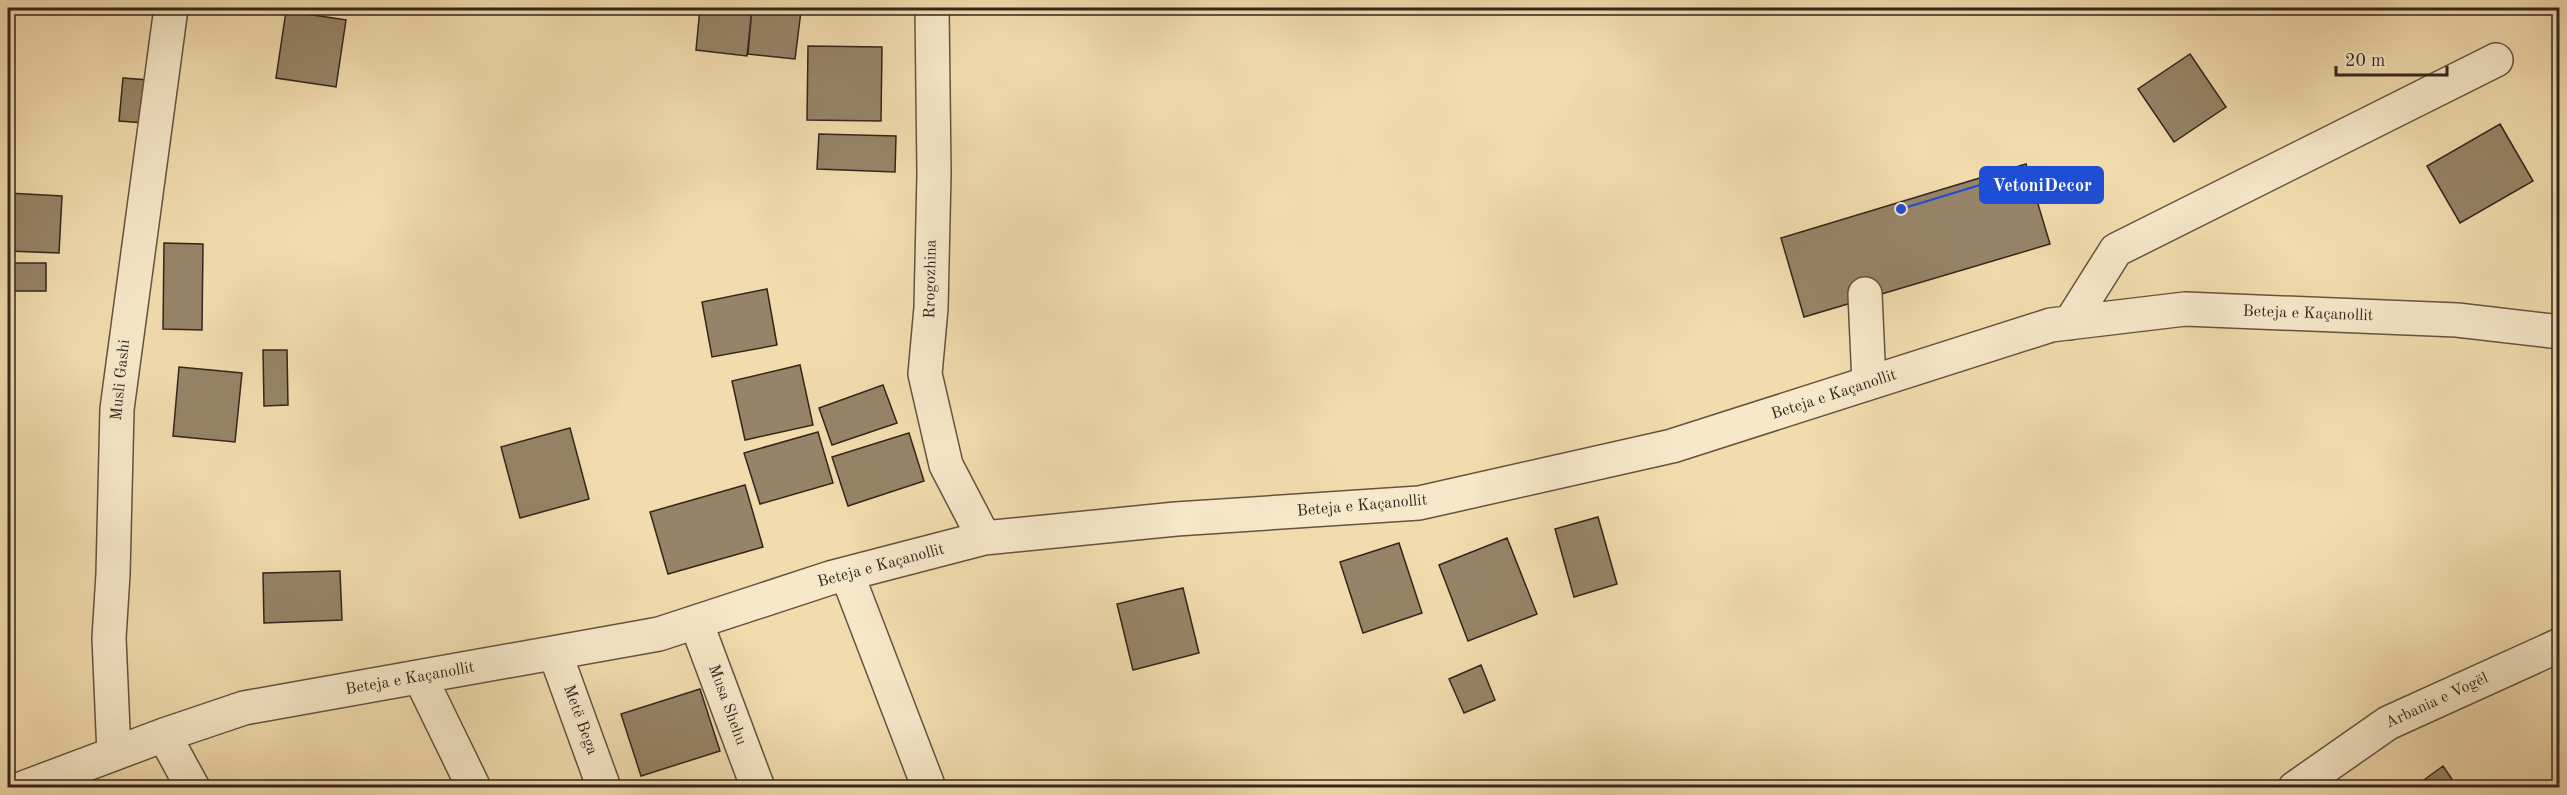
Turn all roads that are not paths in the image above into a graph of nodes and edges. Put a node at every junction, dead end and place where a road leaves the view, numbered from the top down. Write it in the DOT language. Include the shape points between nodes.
graph roads {
  1 [pos="171,8"];
  2 [pos="932,8"];
  3 [pos="2496,60"];
  4 [pos="1865,294"];
  5 [pos="2070,323"];
  6 [pos="2559,332"];
  7 [pos="1869,383"];
  8 [pos="984,538"];
  9 [pos="847,574"];
  10 [pos="696,622"];
  11 [pos="2558,649"];
  12 [pos="555,653"];
  13 [pos="420,677"];
  14 [pos="164,735"];
  15 [pos="114,754"];
  16 [pos="23,788"];
  17 [pos="193,788"];
  18 [pos="474,788"];
  19 [pos="604,788"];
  20 [pos="758,788"];
  21 [pos="929,788"];
  22 [pos="2295,788"];
  1 -- 15 [label="street, Musli Gashi" via="117,409 109,638"];
  2 -- 8 [label="street, Rrogozhina" via="932,308 925,374 946,465"];
  3 -- 5 [label="street" via="2116,250"];
  4 -- 7 [label="street"];
  5 -- 6 [label="street, Beteja e Kaçanollit" via="2186,309 2457,320"];
  5 -- 7 [label="street, Beteja e Kaçanollit" via="2051,325"];
  7 -- 8 [label="street, Beteja e Kaçanollit" via="1672,446 1419,503 1176,519"];
  8 -- 9 [label="street, Beteja e Kaçanollit"];
  9 -- 10 [label="street, Beteja e Kaçanollit"];
  9 -- 21 [label="street"];
  10 -- 12 [label="street, Beteja e Kaçanollit" via="659,634"];
  10 -- 20 [label="street, Musa Shehu"];
  11 -- 22 [label="street, Arbania e Vogël" via="2388,723"];
  12 -- 13 [label="street, Beteja e Kaçanollit"];
  12 -- 19 [label="street, Metë Bega"];
  13 -- 14 [label="street, Beteja e Kaçanollit" via="244,708"];
  13 -- 18 [label="street"];
  14 -- 15 [label="street, Beteja e Kaçanollit"];
  14 -- 17 [label="street"];
  15 -- 16 [label="street, Beteja e Kaçanollit"];
}
